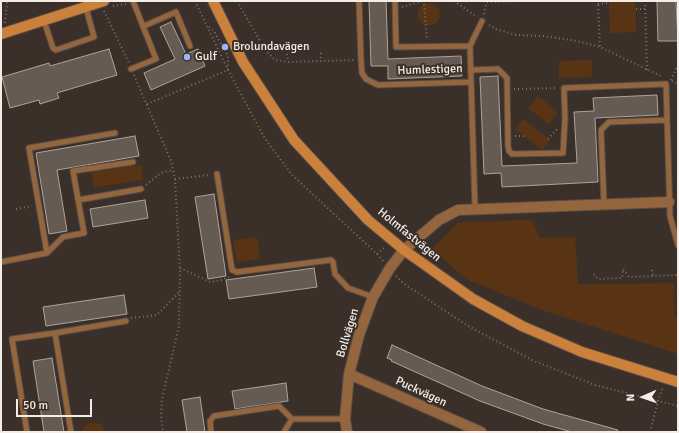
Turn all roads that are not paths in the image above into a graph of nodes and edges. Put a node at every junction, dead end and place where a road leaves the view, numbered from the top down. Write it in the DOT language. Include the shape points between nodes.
graph roads {
  1 [pos="133,1"];
  2 [pos="213,1"];
  3 [pos="359,1"];
  4 [pos="395,1"];
  5 [pos="102,2"];
  6 [pos="86,8"];
  7 [pos="44,21"];
  8 [pos="482,21"];
  9 [pos="144,26"];
  10 [pos="2,34"];
  11 [pos="190,46"];
  12 [pos="470,46"];
  13 [pos="131,69"];
  14 [pos="471,70"];
  15 [pos="471,82"];
  16 [pos="667,120"];
  17 [pos="115,133"];
  18 [pos="133,162"];
  19 [pos="217,174"];
  20 [pos="141,189"];
  21 [pos="78,200"];
  22 [pos="669,202"];
  23 [pos="604,204"];
  24 [pos="475,209"];
  25 [pos="676,234"];
  26 [pos="678,245"];
  27 [pos="404,250"];
  28 [pos="47,253"];
  29 [pos="1,262"];
  30 [pos="373,297"];
  31 [pos="126,321"];
  32 [pos="55,333"];
  33 [pos="349,374"];
  34 [pos="678,382"];
  35 [pos="345,418"];
  36 [pos="292,419"];
  37 [pos="27,432"];
  38 [pos="71,432"];
  39 [pos="211,432"];
  40 [pos="284,432"];
  41 [pos="347,432"];
  42 [pos="481,432"];
  1 -- 9 [label="lane"];
  2 -- 27 [label="street, Holmfastvägen" via="243,62 294,140 368,220"];
  3 -- 15 [label="lane, Humlestigen" via="362,73 366,79 378,85"];
  4 -- 12 [label="lane" via="396,47"];
  5 -- 6 [label="street"];
  6 -- 7 [label="street"];
  6 -- 7 [label="lane" via="94,37 56,50 53,48"];
  7 -- 10 [label="street"];
  8 -- 12 [label="lane"];
  9 -- 11 [label="lane" via="176,12"];
  9 -- 13 [label="lane" via="156,58"];
  12 -- 14 [label="lane"];
  14 -- 15 [label="lane"];
  14 -- 16 [label="lane" via="498,69 507,78 508,146 512,154 564,153 564,88 666,84"];
  15 -- 24 [label="lane, Humlestigen"];
  16 -- 22 [label="lane"];
  16 -- 23 [label="lane" via="609,122 601,130"];
  17 -- 28 [label="lane" via="29,148"];
  18 -- 21 [label="lane" via="73,172"];
  19 -- 30 [label="lane" via="232,270 237,272 331,260 335,274 348,288"];
  20 -- 21 [label="lane"];
  21 -- 28 [label="lane" via="84,234 63,237"];
  22 -- 23 [label="street"];
  22 -- 25 [label="lane" via="670,216"];
  23 -- 24 [label="street"];
  24 -- 27 [label="street" via="458,210 439,220"];
  25 -- 26 [label="lane"];
  27 -- 30 [label="street, Bollvägen"];
  27 -- 34 [label="street, Holmfastvägen" via="473,299 522,326 582,352"];
  28 -- 29 [label="lane"];
  30 -- 33 [label="street, Bollvägen" via="359,335"];
  31 -- 32 [label="lane"];
  32 -- 37 [label="lane" via="12,339"];
  32 -- 38 [label="lane"];
  33 -- 35 [label="street, Bollvägen"];
  33 -- 42 [label="street, Puckvägen"];
  35 -- 36 [label="lane"];
  35 -- 41 [label="street, Bollvägen"];
  36 -- 39 [label="lane" via="279,406 214,416 210,421"];
  36 -- 40 [label="lane"];
}
